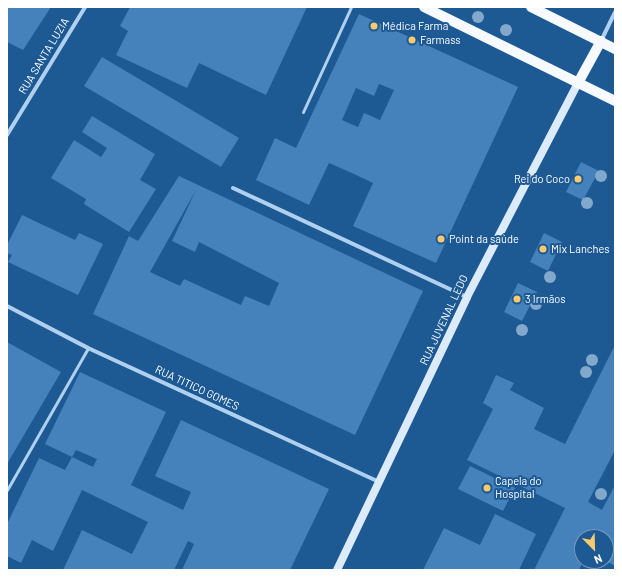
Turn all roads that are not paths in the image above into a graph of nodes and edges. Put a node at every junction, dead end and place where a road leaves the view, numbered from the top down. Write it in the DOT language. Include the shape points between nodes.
graph roads {
  1 [pos="85,7"];
  2 [pos="351,7"];
  3 [pos="424,7"];
  4 [pos="531,7"];
  5 [pos="615,12"];
  6 [pos="601,41"];
  7 [pos="615,49"];
  8 [pos="578,83"];
  9 [pos="615,101"];
  10 [pos="303,112"];
  11 [pos="7,135"];
  12 [pos="233,188"];
  13 [pos="467,297"];
  14 [pos="7,306"];
  15 [pos="88,348"];
  16 [pos="380,482"];
  17 [pos="7,490"];
  18 [pos="337,570"];
  1 -- 11 [label="street, RUA SANTA LUZIA"];
  2 -- 10 [label="lane"];
  3 -- 8 [label="main road"];
  4 -- 6 [label="main road"];
  5 -- 6 [label="street"];
  6 -- 7 [label="main road"];
  6 -- 8 [label="main road"];
  8 -- 9 [label="main road"];
  8 -- 13 [label="main road, RUA JUVENAL LEDO"];
  12 -- 13 [label="street"];
  13 -- 16 [label="main road, RUA JUVENAL LEDO"];
  14 -- 15 [label="street, RUA TITICO GOMES"];
  15 -- 16 [label="street, RUA TITICO GOMES"];
  15 -- 17 [label="lane"];
  16 -- 18 [label="main road, RUA JUVENAL LEDO"];
}
